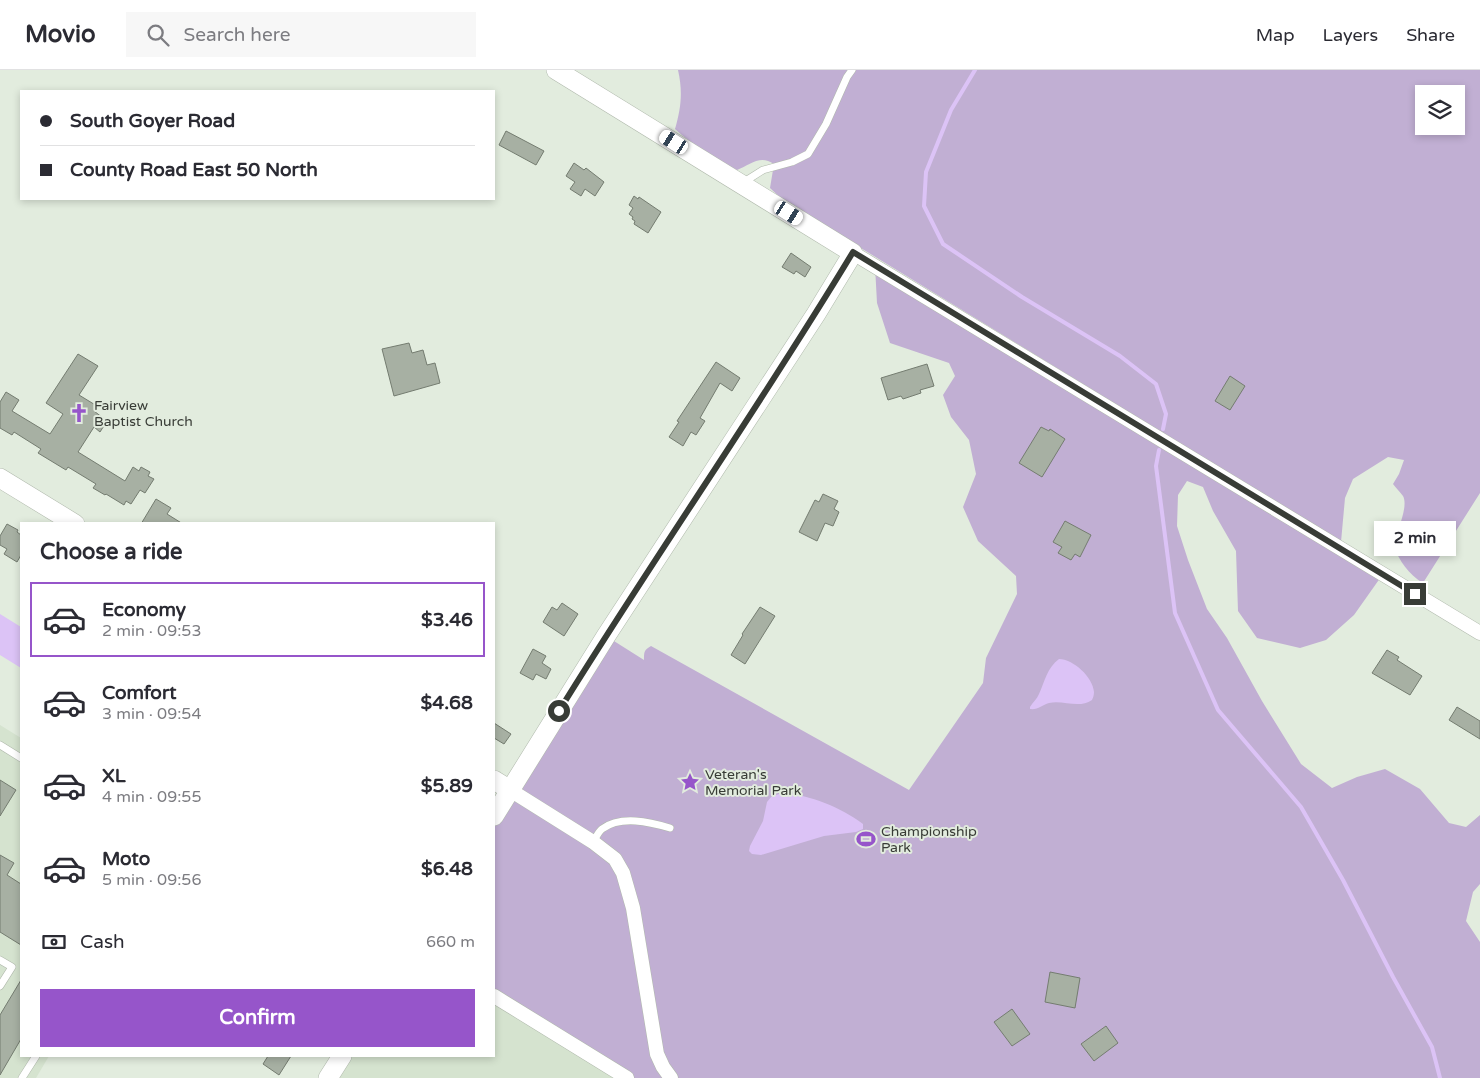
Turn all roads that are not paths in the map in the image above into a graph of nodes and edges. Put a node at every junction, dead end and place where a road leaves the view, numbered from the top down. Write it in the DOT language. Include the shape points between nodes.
graph roads {
  1 [pos="556,70"];
  2 [pos="852,70"];
  3 [pos="741,184"];
  4 [pos="853,252"];
  5 [pos="0,478"];
  6 [pos="72,522"];
  7 [pos="1480,633"];
  8 [pos="0,745"];
  9 [pos="20,757"];
  10 [pos="495,781"];
  11 [pos="510,790"];
  12 [pos="495,814"];
  13 [pos="670,828"];
  14 [pos="593,842"];
  15 [pos="0,960"];
  16 [pos="0,986"];
  17 [pos="495,997"];
  18 [pos="35,1057"];
  19 [pos="341,1057"];
  20 [pos="22,1078"];
  21 [pos="328,1078"];
  22 [pos="627,1078"];
  23 [pos="671,1078"];
  1 -- 3 [label="street"];
  2 -- 3 [label="lane" via="808,154 763,170"];
  3 -- 4 [label="street"];
  4 -- 7 [label="street"];
  4 -- 11 [label="street"];
  5 -- 6 [label="street"];
  8 -- 9 [label="lane"];
  10 -- 11 [label="street"];
  11 -- 12 [label="street"];
  11 -- 14 [label="street"];
  13 -- 14 [label="lane" via="649,822 616,822 601,829"];
  14 -- 23 [label="street" via="615,859 624,872 657,1054"];
  15 -- 16 [label="lane" via="12,967"];
  17 -- 22 [label="street"];
  18 -- 20 [label="lane"];
  19 -- 21 [label="street"];
}
